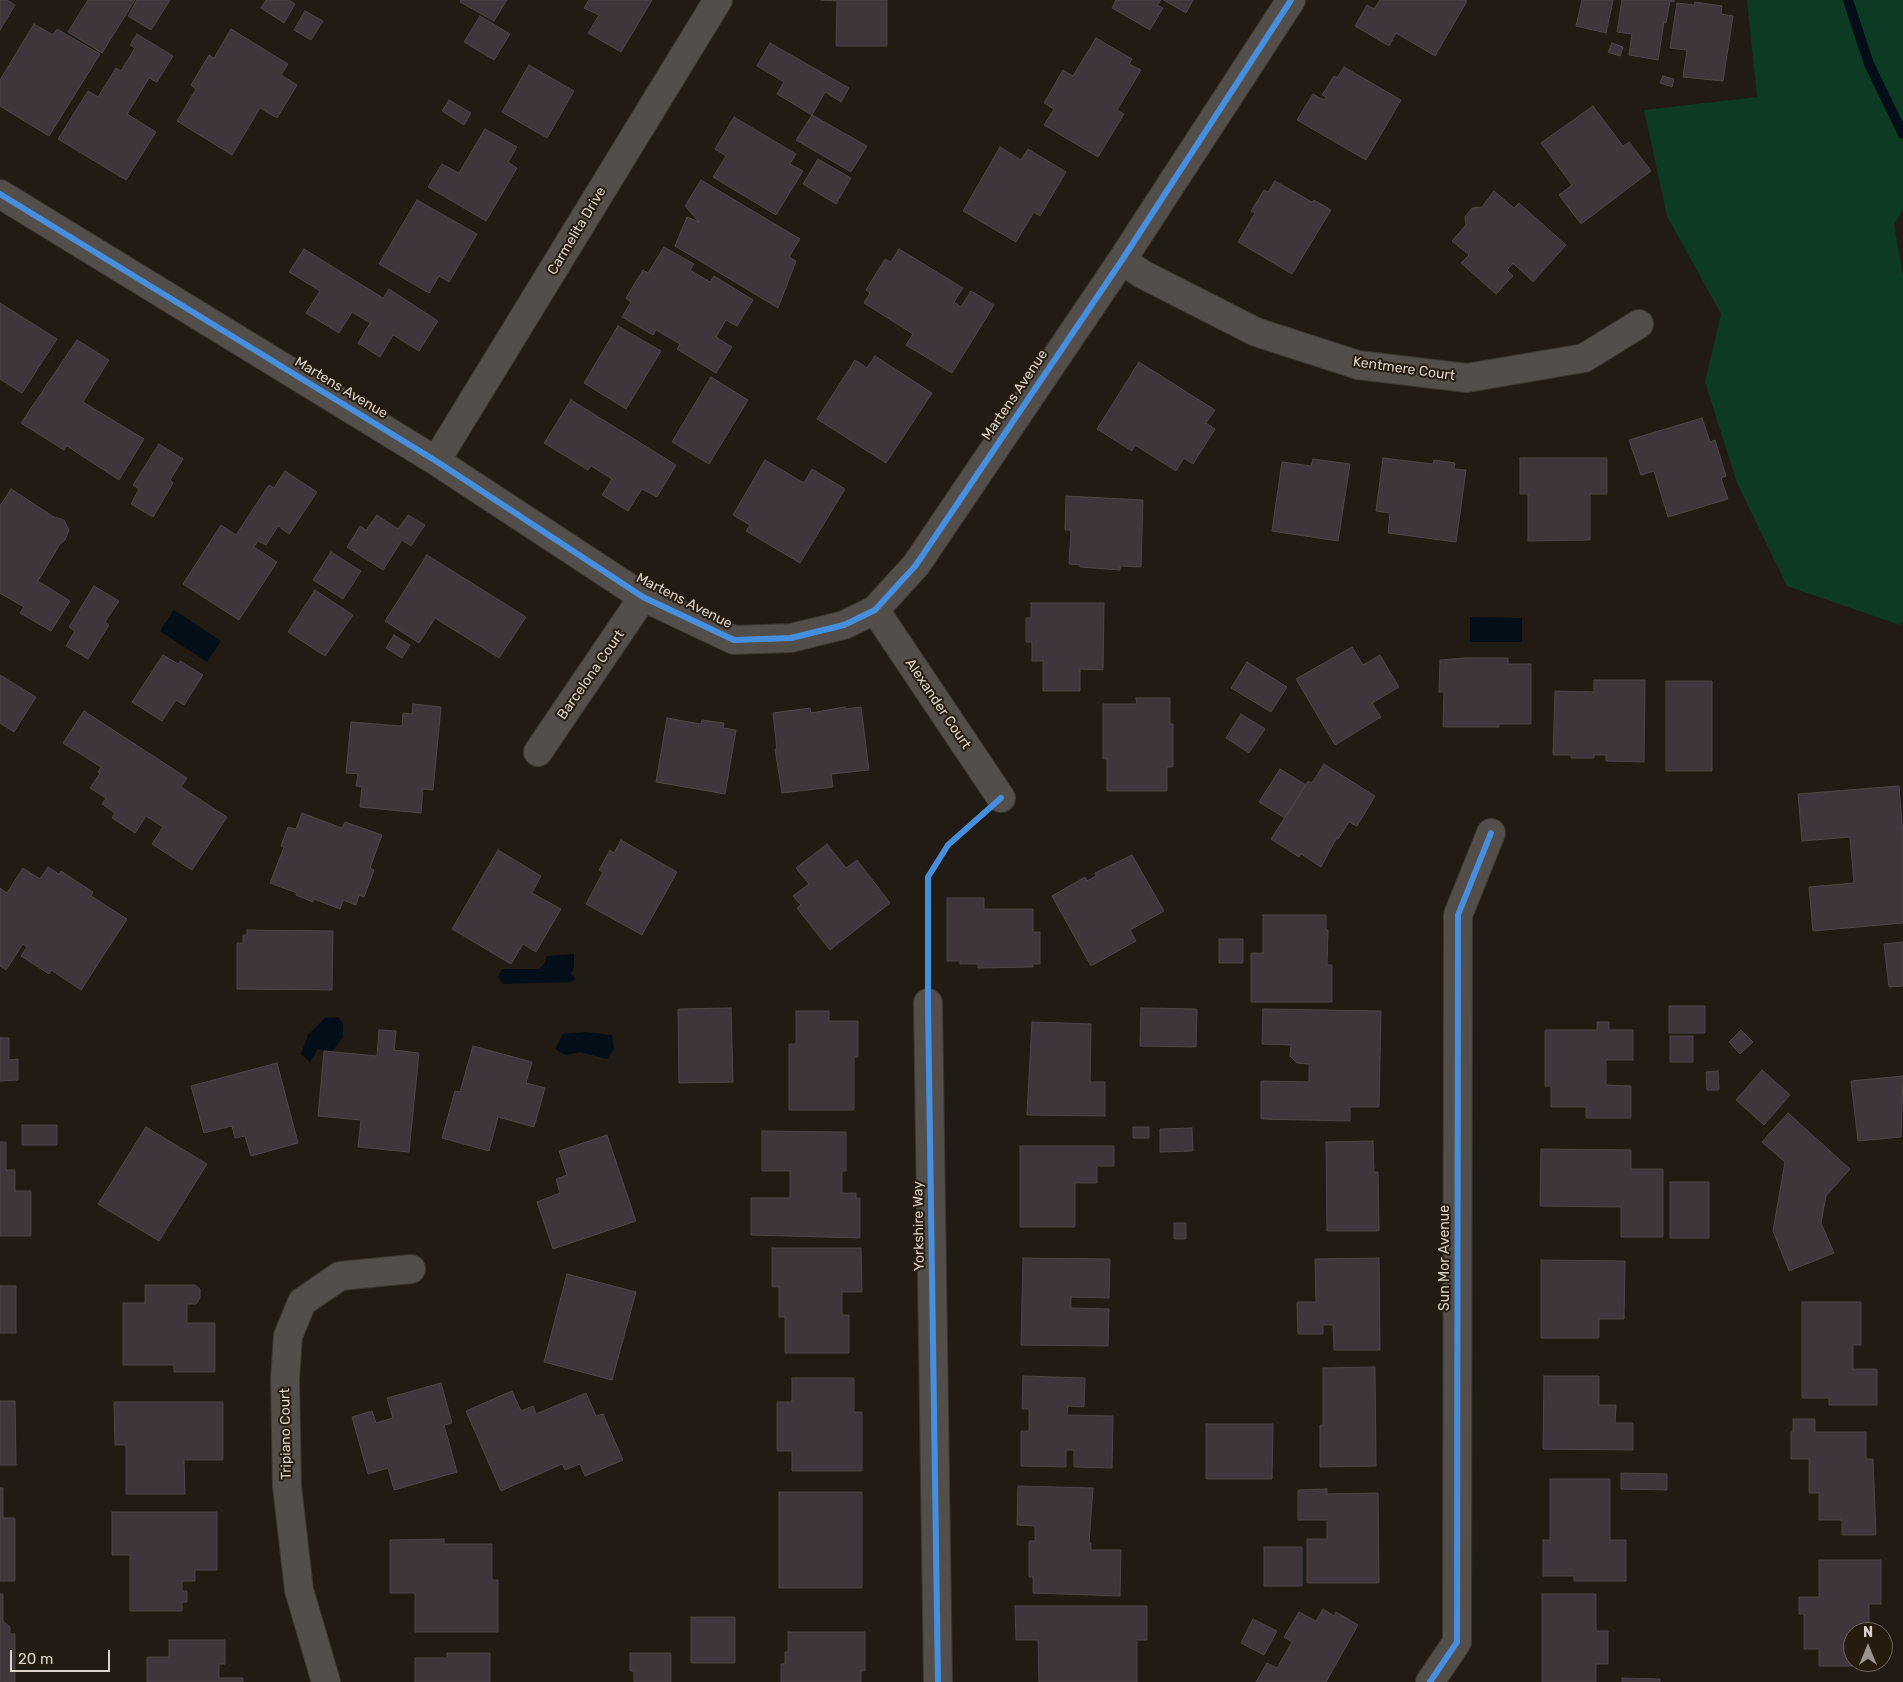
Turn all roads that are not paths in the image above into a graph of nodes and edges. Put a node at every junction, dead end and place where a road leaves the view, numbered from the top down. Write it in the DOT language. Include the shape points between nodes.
graph roads {
  1 [pos="718,0"];
  2 [pos="1291,0"];
  3 [pos="0,194"];
  4 [pos="1122,260"];
  5 [pos="1639,324"];
  6 [pos="436,461"];
  7 [pos="643,597"];
  8 [pos="875,610"];
  9 [pos="538,752"];
  10 [pos="1001,798"];
  11 [pos="1491,833"];
  12 [pos="928,1003"];
  13 [pos="411,1269"];
  14 [pos="326,1682"];
  15 [pos="938,1682"];
  16 [pos="1430,1682"];
  1 -- 6 [label="street, Carmelita Drive"];
  2 -- 4 [label="street, Martens Avenue"];
  3 -- 6 [label="street, Martens Avenue"];
  4 -- 5 [label="street, Kentmere Court" via="1142,274 1256,332 1368,366 1467,378 1584,358"];
  4 -- 8 [label="street, Martens Avenue" via="916,565"];
  6 -- 7 [label="street, Martens Avenue"];
  7 -- 8 [label="street, Martens Avenue" via="734,640 791,638 844,625"];
  7 -- 9 [label="street, Barcelona Court"];
  8 -- 10 [label="street, Alexander Court"];
  11 -- 16 [label="street, Sun Mor Avenue" via="1458,915 1457,1642"];
  12 -- 15 [label="street, Yorkshire Way"];
  13 -- 14 [label="street, Tripiano Court" via="340,1276 302,1302 288,1336 285,1379 287,1486 299,1590"];
}
